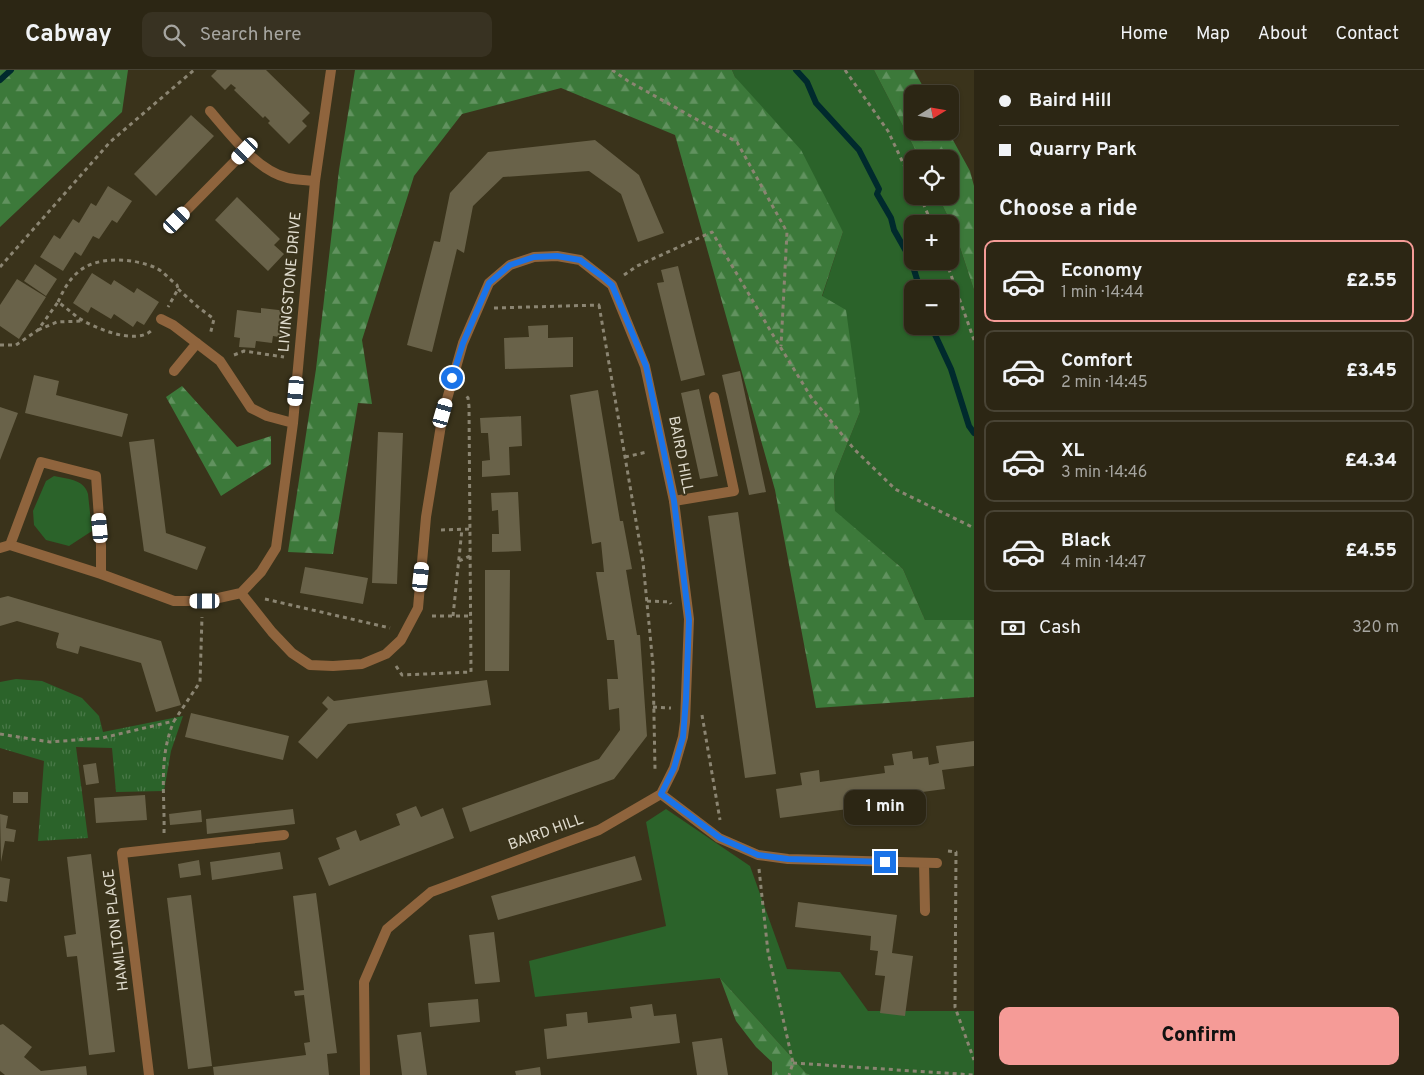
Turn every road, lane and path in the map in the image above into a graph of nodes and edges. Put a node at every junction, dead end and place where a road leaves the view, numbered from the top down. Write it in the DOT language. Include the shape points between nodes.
graph roads {
  1 [pos="194,70"];
  2 [pos="331,70"];
  3 [pos="612,70"];
  4 [pos="845,70"];
  5 [pos="210,111"];
  6 [pos="245,151"];
  7 [pos="904,165"];
  8 [pos="315,181"];
  9 [pos="177,220"];
  10 [pos="0,266"];
  11 [pos="949,270"];
  12 [pos="612,285"];
  13 [pos="178,289"];
  14 [pos="58,302"];
  15 [pos="621,303"];
  16 [pos="599,305"];
  17 [pos="479,308"];
  18 [pos="161,319"];
  19 [pos="85,321"];
  20 [pos="38,330"];
  21 [pos="974,340"];
  22 [pos="198,343"];
  23 [pos="0,345"];
  24 [pos="780,347"];
  25 [pos="207,350"];
  26 [pos="244,351"];
  27 [pos="270,355"];
  28 [pos="174,371"];
  29 [pos="452,378"];
  30 [pos="714,397"];
  31 [pos="293,423"];
  32 [pos="660,432"];
  33 [pos="625,457"];
  34 [pos="674,501"];
  35 [pos="974,528"];
  36 [pos="462,529"];
  37 [pos="470,529"];
  38 [pos="425,530"];
  39 [pos="5,547"];
  40 [pos="470,556"];
  41 [pos="458,561"];
  42 [pos="101,574"];
  43 [pos="240,593"];
  44 [pos="647,600"];
  45 [pos="205,601"];
  46 [pos="250,604"];
  47 [pos="414,616"];
  48 [pos="453,616"];
  49 [pos="471,616"];
  50 [pos="689,620"];
  51 [pos="405,632"];
  52 [pos="386,654"];
  53 [pos="686,699"];
  54 [pos="174,721"];
  55 [pos="0,734"];
  56 [pos="661,794"];
  57 [pos="284,835"];
  58 [pos="720,838"];
  59 [pos="164,848"];
  60 [pos="758,855"];
  61 [pos="924,863"];
  62 [pos="937,863"];
  63 [pos="925,911"];
  64 [pos="793,1063"];
  65 [pos="149,1075"];
  66 [pos="365,1075"];
  67 [pos="789,1075"];
  68 [pos="974,1075"];
  1 -- 10 [label="path" via="110,142"];
  2 -- 8 [label="street, LIVINGSTONE DRIVE"];
  3 -- 24 [label="path" via="737,142 787,232"];
  4 -- 7 [label="path" via="888,131"];
  5 -- 6 [label="street"];
  6 -- 8 [label="street" via="265,167 287,178"];
  6 -- 9 [label="street"];
  8 -- 31 [label="street, LIVINGSTONE DRIVE"];
  11 -- 21 [label="path"];
  12 -- 15 [label="street, BAIRD HILL"];
  12 -- 17 [label="street, BAIRD HILL" via="580,260 534,257 510,265 489,283"];
  12 -- 24 [label="path" via="637,266 712,232"];
  13 -- 14 [label="path" via="157,268 138,262 96,262 78,271"];
  13 -- 18 [label="path"];
  13 -- 25 [label="path" via="214,319"];
  14 -- 19 [label="path"];
  14 -- 20 [label="path"];
  15 -- 16 [label="path"];
  15 -- 32 [label="street, BAIRD HILL" via="646,366"];
  16 -- 17 [label="path"];
  16 -- 33 [label="path"];
  17 -- 29 [label="street, BAIRD HILL"];
  18 -- 19 [label="path" via="148,334 133,338"];
  18 -- 22 [label="street"];
  19 -- 20 [label="path" via="56,322"];
  20 -- 23 [label="path" via="16,345"];
  22 -- 25 [label="street"];
  22 -- 28 [label="street"];
  24 -- 35 [label="path" via="811,397 854,449 896,490"];
  25 -- 31 [label="street" via="220,361 251,408"];
  26 -- 27 [label="path"];
  29 -- 37 [label="path" via="468,398"];
  29 -- 38 [label="street, BAIRD HILL" via="443,413"];
  30 -- 34 [label="street" via="734,491"];
  31 -- 43 [label="street, LIVINGSTONE DRIVE" via="276,548 261,572"];
  32 -- 33 [label="path" via="643,435 647,452"];
  32 -- 34 [label="street, BAIRD HILL"];
  33 -- 44 [label="path"];
  34 -- 50 [label="street, BAIRD HILL"];
  36 -- 37 [label="path"];
  36 -- 38 [label="path"];
  36 -- 41 [label="path"];
  37 -- 40 [label="path"];
  38 -- 47 [label="street, BAIRD HILL" via="418,608"];
  39 -- 42 [label="street"];
  39 -- 42 [label="street" via="41,462 96,476"];
  40 -- 41 [label="path"];
  40 -- 49 [label="path"];
  41 -- 48 [label="path"];
  42 -- 45 [label="street" via="174,601"];
  43 -- 45 [label="street"];
  43 -- 46 [label="street, BAIRD HILL"];
  44 -- 50 [label="path" via="670,602 672,618"];
  44 -- 56 [label="path" via="653,664 654,766"];
  45 -- 54 [label="path" via="201,624 200,682"];
  46 -- 51 [label="path" via="267,599"];
  46 -- 52 [label="street, BAIRD HILL" via="292,653 310,665 362,664"];
  47 -- 48 [label="path"];
  47 -- 51 [label="street, BAIRD HILL"];
  48 -- 49 [label="path"];
  49 -- 52 [label="path" via="471,672 402,675"];
  50 -- 53 [label="street, BAIRD HILL"];
  51 -- 52 [label="street, BAIRD HILL"];
  53 -- 56 [label="street, BAIRD HILL" via="683,737 674,768"];
  53 -- 58 [label="path" via="700,703"];
  54 -- 55 [label="path" via="102,738 50,742"];
  54 -- 59 [label="path" via="163,766"];
  56 -- 58 [label="street"];
  56 -- 66 [label="street, BAIRD HILL" via="599,830 431,892 388,929 364,982"];
  57 -- 59 [label="street, HAMILTON PLACE"];
  58 -- 60 [label="street"];
  59 -- 65 [label="street, HAMILTON PLACE" via="122,853"];
  60 -- 61 [label="street" via="788,859"];
  60 -- 64 [label="path" via="768,952"];
  61 -- 62 [label="street"];
  61 -- 63 [label="street"];
  64 -- 67 [label="path"];
  64 -- 68 [label="path"];
}
